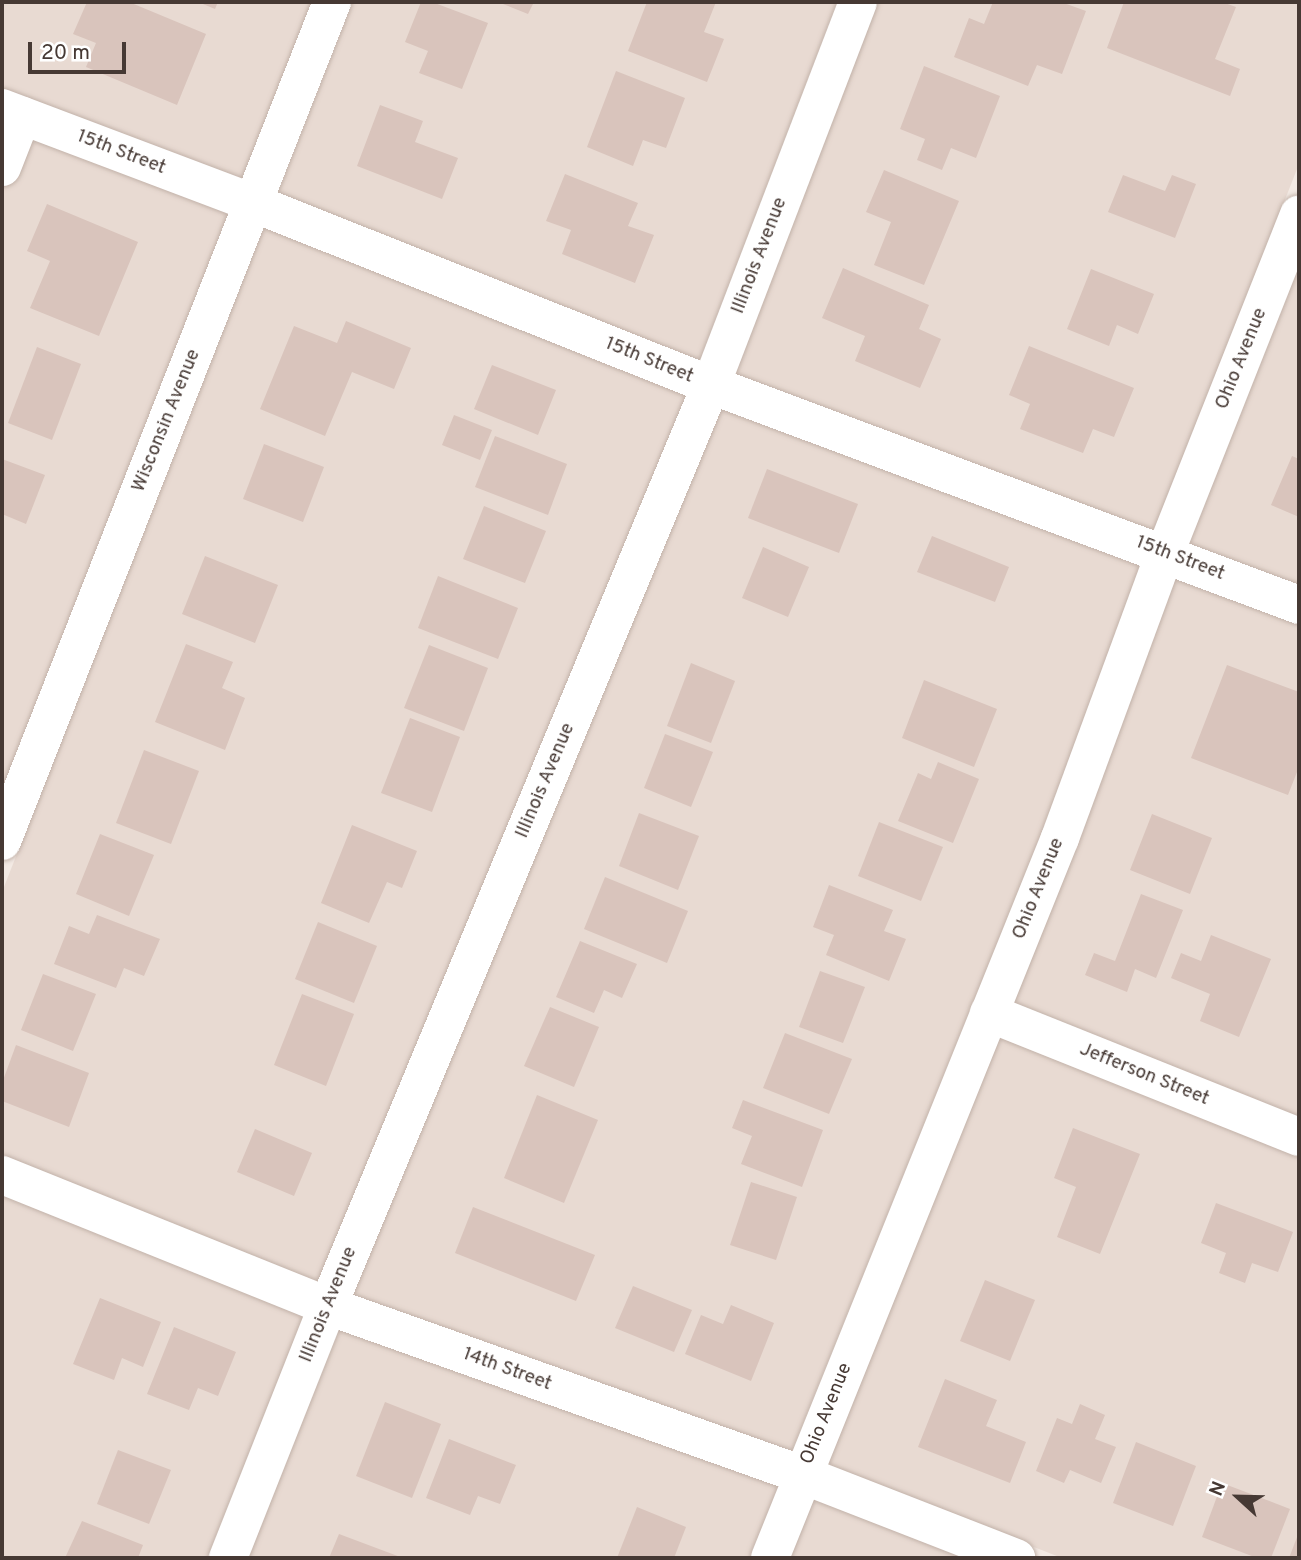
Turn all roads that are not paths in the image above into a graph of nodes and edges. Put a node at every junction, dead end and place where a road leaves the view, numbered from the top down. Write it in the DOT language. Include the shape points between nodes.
graph roads {
  1 [pos="332,2"];
  2 [pos="858,2"];
  3 [pos="12,112"];
  4 [pos="2,167"];
  5 [pos="253,203"];
  6 [pos="1299,215"];
  7 [pos="711,385"];
  8 [pos="1165,553"];
  9 [pos="1299,605"];
  10 [pos="2,841"];
  11 [pos="989,1013"];
  12 [pos="1299,1137"];
  13 [pos="2,1175"];
  14 [pos="328,1306"];
  15 [pos="803,1475"];
  16 [pos="228,1558"];
  17 [pos="770,1558"];
  18 [pos="1016,1558"];
  1 -- 5 [label="street, Wisconsin Avenue"];
  2 -- 7 [label="street, Illinois Avenue"];
  3 -- 4 [label="street"];
  3 -- 5 [label="street, 15th Street"];
  5 -- 7 [label="street, 15th Street"];
  5 -- 10 [label="street, Wisconsin Avenue"];
  6 -- 8 [label="street, Ohio Avenue"];
  7 -- 8 [label="street, 15th Street"];
  7 -- 14 [label="street, Illinois Avenue"];
  8 -- 9 [label="street, 15th Street"];
  8 -- 11 [label="street, Ohio Avenue" via="1060,838"];
  11 -- 12 [label="street, Jefferson Street"];
  11 -- 15 [label="street, Ohio Avenue"];
  13 -- 14 [label="street, 14th Street"];
  14 -- 15 [label="street, 14th Street"];
  14 -- 16 [label="street, Illinois Avenue"];
  15 -- 17 [label="street, Ohio Avenue"];
  15 -- 18 [label="street, 14th Street"];
}
